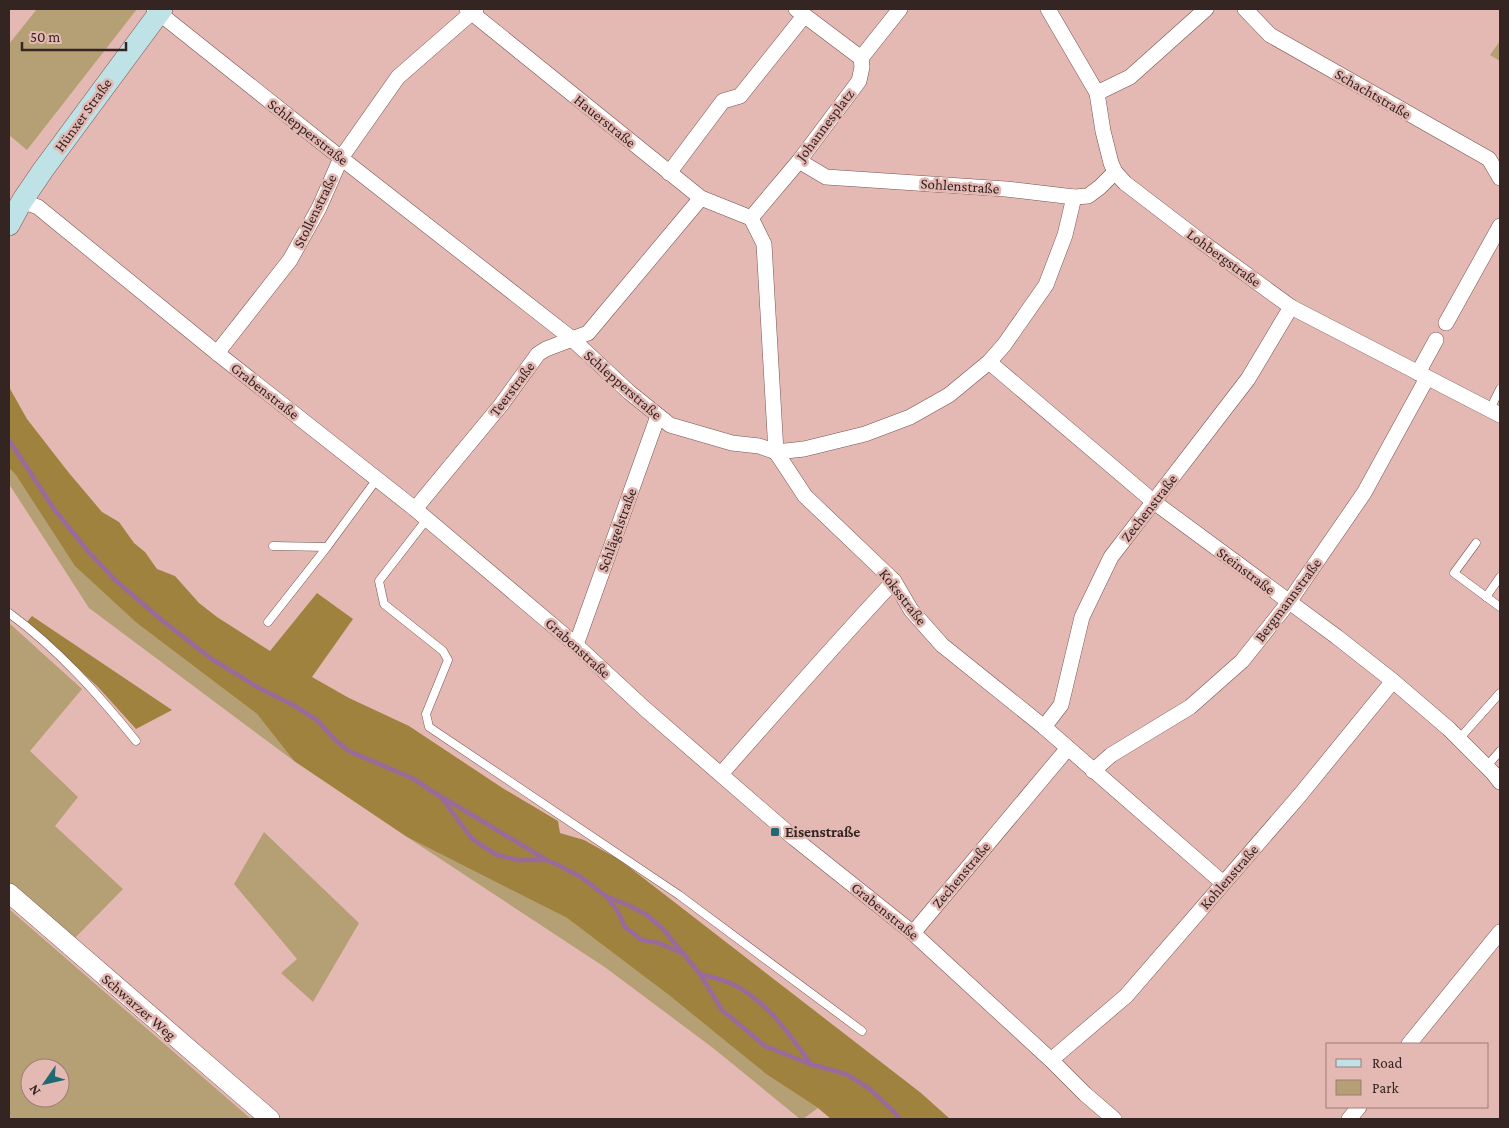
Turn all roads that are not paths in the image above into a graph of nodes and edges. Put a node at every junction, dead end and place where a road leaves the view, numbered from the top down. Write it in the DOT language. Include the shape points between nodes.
graph roads {
  1 [pos="900,9"];
  2 [pos="1048,9"];
  3 [pos="1206,9"];
  4 [pos="1245,9"];
  5 [pos="158,10"];
  6 [pos="472,10"];
  7 [pos="800,12"];
  8 [pos="861,58"];
  9 [pos="1097,93"];
  10 [pos="341,158"];
  11 [pos="799,161"];
  12 [pos="1494,162"];
  13 [pos="669,172"];
  14 [pos="1115,172"];
  15 [pos="1500,178"];
  16 [pos="1074,197"];
  17 [pos="701,198"];
  18 [pos="22,201"];
  19 [pos="751,218"];
  20 [pos="9,225"];
  21 [pos="1500,226"];
  22 [pos="1291,306"];
  23 [pos="1446,323"];
  24 [pos="571,338"];
  25 [pos="1436,340"];
  26 [pos="217,353"];
  27 [pos="989,362"];
  28 [pos="1423,376"];
  29 [pos="1500,390"];
  30 [pos="1495,412"];
  31 [pos="658,416"];
  32 [pos="776,452"];
  33 [pos="377,479"];
  34 [pos="1154,502"];
  35 [pos="415,509"];
  36 [pos="427,519"];
  37 [pos="1476,543"];
  38 [pos="273,546"];
  39 [pos="327,547"];
  40 [pos="1500,577"];
  41 [pos="894,581"];
  42 [pos="1486,596"];
  43 [pos="1289,602"];
  44 [pos="1500,607"];
  45 [pos="9,613"];
  46 [pos="268,622"];
  47 [pos="576,645"];
  48 [pos="1393,681"];
  49 [pos="1500,693"];
  50 [pos="1044,728"];
  51 [pos="1459,739"];
  52 [pos="136,741"];
  53 [pos="1068,748"];
  54 [pos="1500,751"];
  55 [pos="1487,766"];
  56 [pos="1093,771"];
  57 [pos="721,774"];
  58 [pos="1500,782"];
  59 [pos="1223,883"];
  60 [pos="9,893"];
  61 [pos="1500,932"];
  62 [pos="913,933"];
  63 [pos="862,1031"];
  64 [pos="1410,1043"];
  65 [pos="1052,1060"];
  66 [pos="1358,1108"];
  67 [pos="270,1119"];
  68 [pos="1114,1119"];
  69 [pos="1349,1119"];
  1 -- 8 [label="street"];
  2 -- 9 [label="street, Lohbergstraße"];
  3 -- 9 [label="street" via="1130,77"];
  4 -- 12 [label="street, Schachtstraße" via="1270,35"];
  5 -- 10 [label="street, Schlepperstraße"];
  5 -- 18 [label="main road, Hünxer Straße"];
  6 -- 10 [label="street, Stollenstraße" via="398,77"];
  6 -- 13 [label="street, Hauerstraße"];
  7 -- 8 [label="street"];
  7 -- 13 [label="street" via="740,96 723,101"];
  8 -- 11 [label="street, Johannesplatz" via="859,81"];
  9 -- 14 [label="street, Lohbergstraße" via="1103,131"];
  10 -- 24 [label="street, Schlepperstraße"];
  10 -- 26 [label="street, Stollenstraße" via="319,208 290,260"];
  11 -- 16 [label="street, Sohlenstraße" via="826,177 1006,189"];
  11 -- 19 [label="street, Johannesplatz"];
  12 -- 15 [label="street, Schachtstraße"];
  13 -- 17 [label="street, Hauerstraße"];
  14 -- 16 [label="street, Sohlenstraße" via="1088,196"];
  14 -- 22 [label="street, Lohbergstraße" via="1169,218"];
  16 -- 27 [label="street, Schlepperstraße" via="1066,235 1046,285"];
  17 -- 19 [label="street, Hauerstraße"];
  17 -- 24 [label="street, Teerstraße" via="588,333"];
  18 -- 20 [label="main road, Hünxer Straße"];
  18 -- 26 [label="street, Grabenstraße" via="38,207"];
  19 -- 32 [label="street" via="764,244"];
  21 -- 23 [label="street"];
  22 -- 28 [label="street, Lohbergstraße"];
  22 -- 34 [label="street, Zechenstraße" via="1248,379"];
  24 -- 31 [label="street, Schlepperstraße"];
  24 -- 35 [label="street, Teerstraße" via="538,354 501,405"];
  25 -- 28 [label="street"];
  26 -- 33 [label="street, Grabenstraße"];
  27 -- 32 [label="street, Schlepperstraße" via="949,395 910,417 865,434 804,449"];
  27 -- 34 [label="street, Steinstraße"];
  28 -- 30 [label="street, Lohbergstraße"];
  28 -- 43 [label="street, Bergmannstraße" via="1364,493"];
  29 -- 30 [label="lane"];
  31 -- 32 [label="street, Schlepperstraße" via="670,425"];
  31 -- 47 [label="street, Schlägelstraße"];
  32 -- 41 [label="street, Koksstraße" via="805,496"];
  33 -- 35 [label="street, Grabenstraße"];
  33 -- 39 [label="lane"];
  34 -- 43 [label="street, Steinstraße"];
  34 -- 50 [label="street, Zechenstraße" via="1111,557 1086,608 1061,705"];
  35 -- 36 [label="street, Grabenstraße"];
  36 -- 47 [label="street, Grabenstraße"];
  36 -- 63 [label="lane" via="379,581 384,604 443,651 448,660 426,714 429,727 678,895"];
  37 -- 42 [label="lane" via="1454,573"];
  38 -- 39 [label="lane"];
  39 -- 46 [label="lane"];
  40 -- 42 [label="lane"];
  41 -- 50 [label="street, Koksstraße" via="911,610 942,645"];
  41 -- 57 [label="street"];
  42 -- 44 [label="lane"];
  43 -- 48 [label="street, Steinstraße"];
  43 -- 56 [label="street, Bergmannstraße" via="1242,661 1190,707 1111,755"];
  45 -- 52 [label="lane" via="77,671"];
  47 -- 57 [label="street, Grabenstraße"];
  48 -- 51 [label="street, Steinstraße"];
  48 -- 59 [label="street, Kohlenstraße"];
  49 -- 51 [label="lane"];
  50 -- 53 [label="street, Koksstraße"];
  51 -- 55 [label="street, Steinstraße"];
  53 -- 56 [label="street, Koksstraße"];
  53 -- 62 [label="street, Zechenstraße"];
  54 -- 55 [label="lane"];
  55 -- 58 [label="street, Steinstraße"];
  56 -- 59 [label="street, Koksstraße"];
  57 -- 62 [label="street, Grabenstraße" via="794,838"];
  59 -- 65 [label="street, Kohlenstraße" via="1126,996"];
  60 -- 67 [label="street, Schwarzer Weg"];
  61 -- 64 [label="street"];
  62 -- 65 [label="street, Grabenstraße"];
  65 -- 68 [label="street, Grabenstraße" via="1084,1094"];
  66 -- 69 [label="street"];
}
